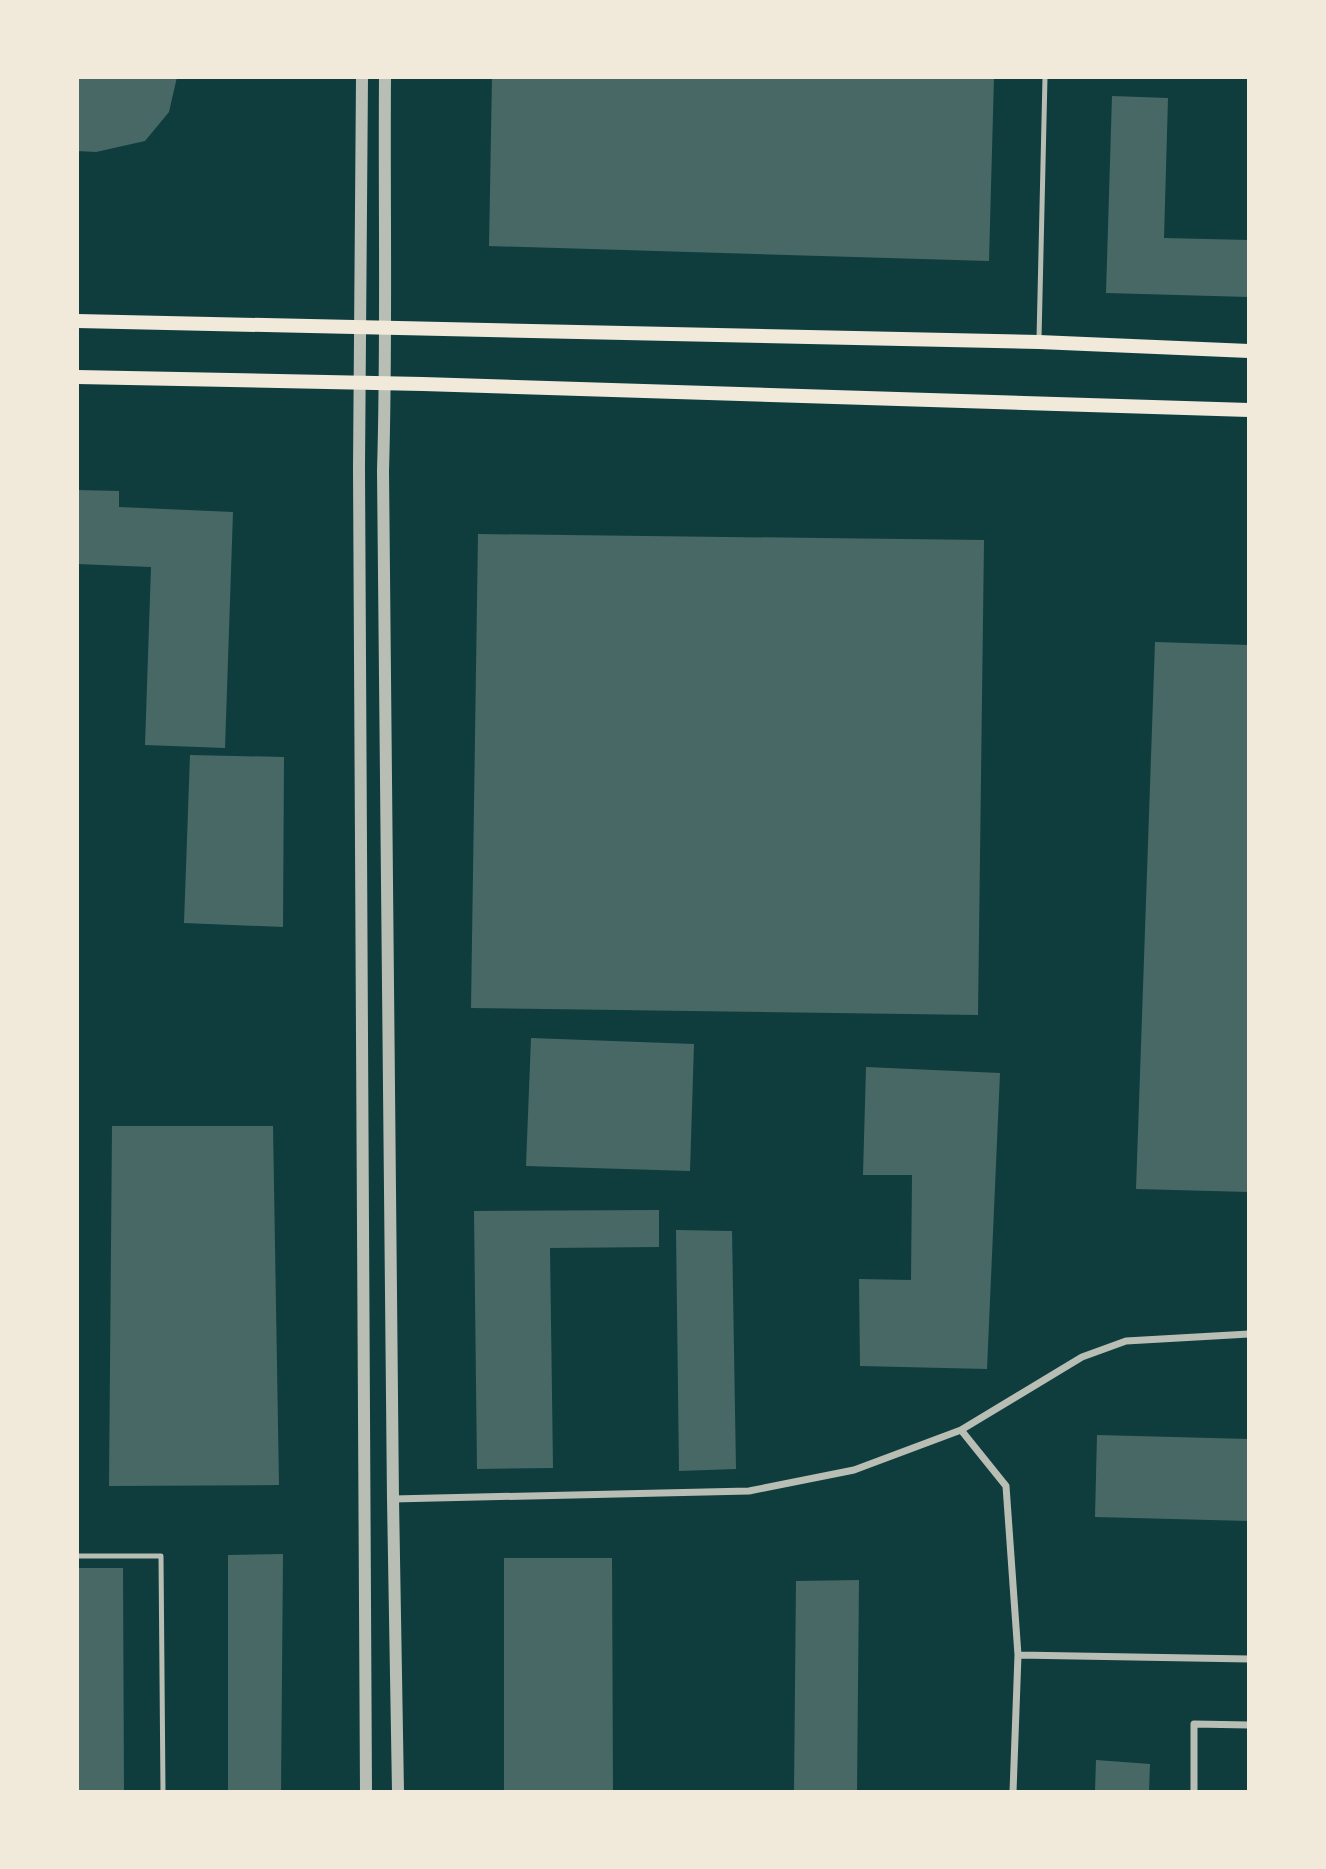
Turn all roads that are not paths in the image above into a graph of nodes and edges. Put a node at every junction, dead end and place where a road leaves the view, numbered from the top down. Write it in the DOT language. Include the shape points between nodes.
graph roads {
  1 [pos="362,77"];
  2 [pos="385,77"];
  3 [pos="1045,77"];
  4 [pos="77,321"];
  5 [pos="361,328"];
  6 [pos="387,328"];
  7 [pos="1039,342"];
  8 [pos="1249,351"];
  9 [pos="77,377"];
  10 [pos="360,383"];
  11 [pos="386,383"];
  12 [pos="1249,410"];
  13 [pos="1249,1334"];
  14 [pos="961,1430"];
  15 [pos="393,1499"];
  16 [pos="77,1556"];
  17 [pos="1018,1655"];
  18 [pos="1249,1659"];
  19 [pos="1249,1725"];
  20 [pos="163,1792"];
  21 [pos="366,1792"];
  22 [pos="398,1792"];
  23 [pos="1013,1792"];
  24 [pos="1195,1792"];
  1 -- 5 [label="street"];
  2 -- 6 [label="street"];
  3 -- 7 [label="lane"];
  4 -- 5 [label="main road"];
  5 -- 6 [label="main road"];
  5 -- 10 [label="street"];
  6 -- 7 [label="main road"];
  6 -- 11 [label="street"];
  7 -- 8 [label="main road"];
  9 -- 10 [label="main road"];
  10 -- 11 [label="main road"];
  10 -- 21 [label="street"];
  11 -- 12 [label="main road"];
  11 -- 15 [label="street" via="383,471"];
  13 -- 14 [label="street" via="1126,1342 1082,1357"];
  14 -- 15 [label="street" via="854,1469 749,1491"];
  14 -- 17 [label="street" via="1006,1486"];
  15 -- 22 [label="street"];
  16 -- 20 [label="lane" via="161,1556"];
  17 -- 18 [label="street"];
  17 -- 23 [label="street"];
  19 -- 24 [label="street" via="1194,1724"];
}
